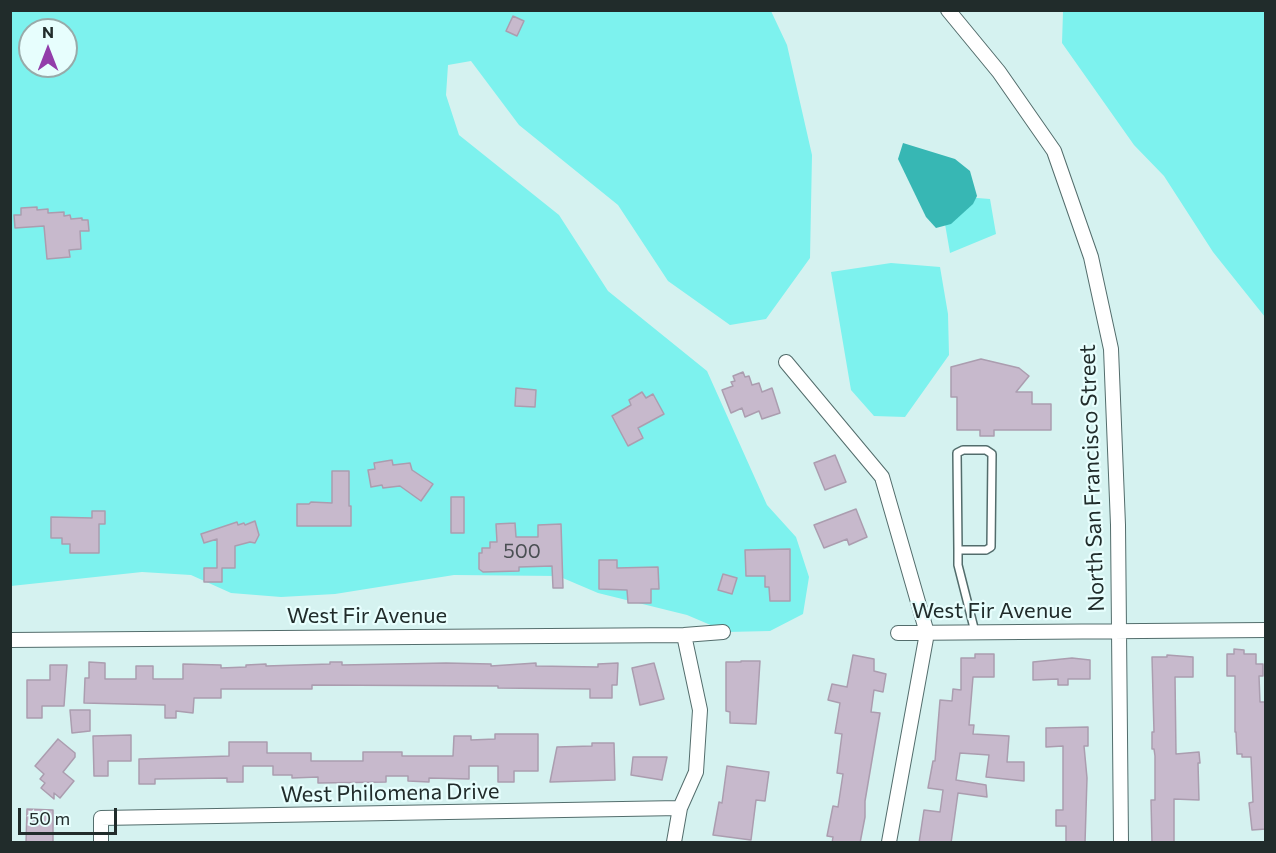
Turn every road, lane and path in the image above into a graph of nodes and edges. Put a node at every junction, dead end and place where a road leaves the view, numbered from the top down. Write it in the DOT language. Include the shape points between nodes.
graph roads {
  1 [pos="948,10"];
  2 [pos="786,362"];
  3 [pos="958,550"];
  4 [pos="1266,630"];
  5 [pos="1119,631"];
  6 [pos="723,632"];
  7 [pos="975,632"];
  8 [pos="898,633"];
  9 [pos="927,633"];
  10 [pos="684,635"];
  11 [pos="10,640"];
  12 [pos="680,808"];
  13 [pos="101,843"];
  14 [pos="674,843"];
  15 [pos="889,843"];
  16 [pos="1121,843"];
  1 -- 5 [label="street, North San Francisco Street" via="999,72 1054,151 1091,257 1111,349"];
  2 -- 9 [label="street" via="882,477"];
  3 -- 3 [label="lane" via="957,453 986,450 992,454 992,548"];
  3 -- 7 [label="lane" via="958,565"];
  4 -- 5 [label="street, West Fir Avenue"];
  5 -- 7 [label="street, West Fir Avenue"];
  5 -- 16 [label="street, North San Francisco Street"];
  6 -- 10 [label="street, West Fir Avenue"];
  7 -- 9 [label="street, West Fir Avenue"];
  8 -- 9 [label="street, West Fir Avenue"];
  9 -- 15 [label="street"];
  10 -- 11 [label="street, West Fir Avenue"];
  10 -- 12 [label="street" via="699,710 696,772"];
  12 -- 13 [label="street, West Philomena Drive" via="101,818"];
  12 -- 14 [label="street"];
}
